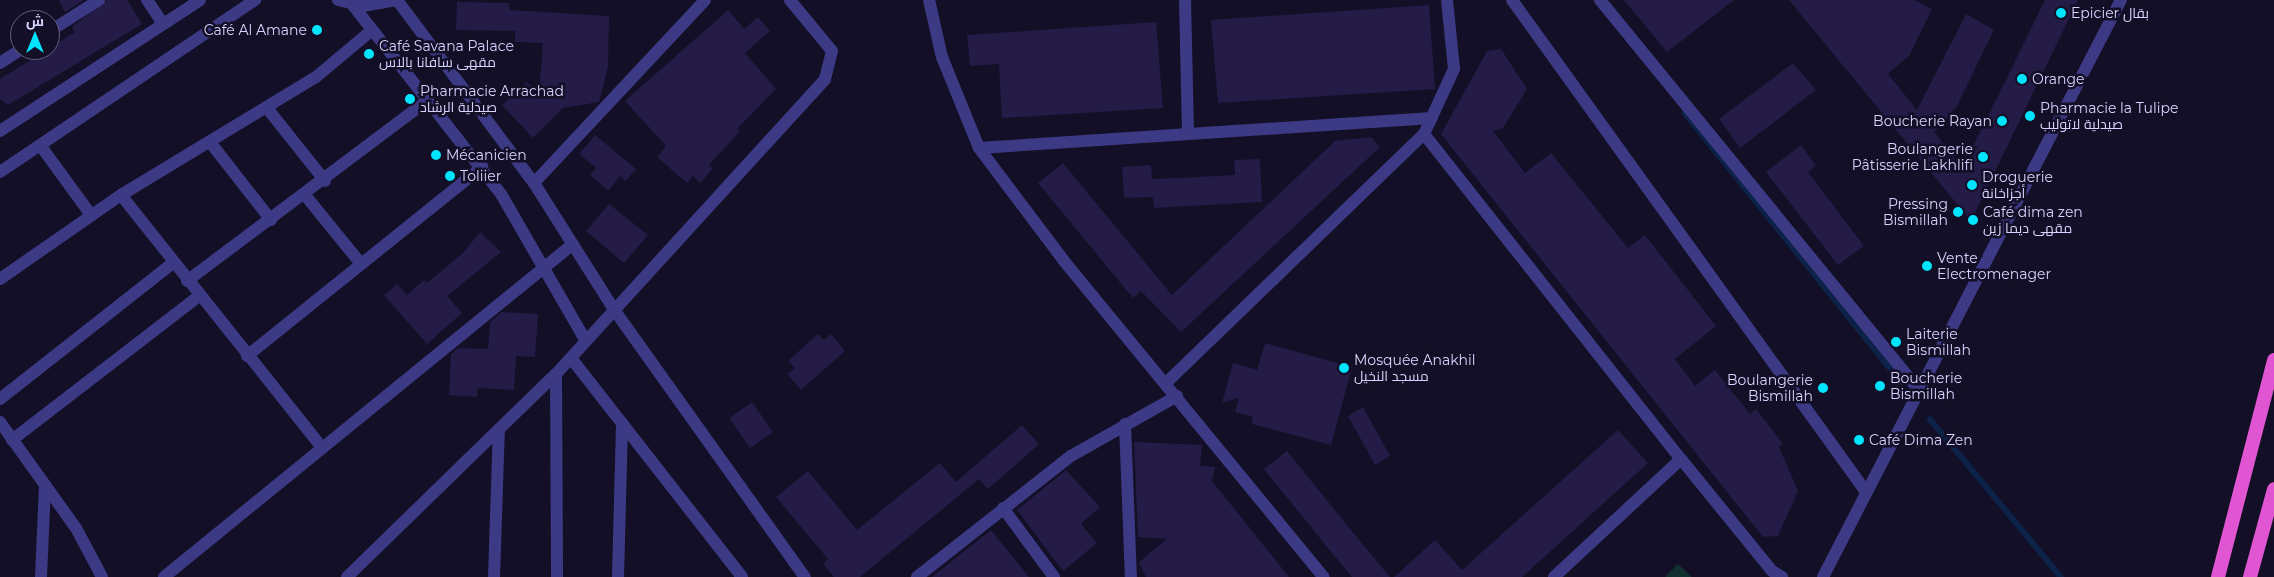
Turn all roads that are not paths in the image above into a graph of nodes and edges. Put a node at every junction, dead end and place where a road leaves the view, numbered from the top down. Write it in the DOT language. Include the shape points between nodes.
graph roads {
  1 [pos="99,0"];
  2 [pos="147,0"];
  3 [pos="200,0"];
  4 [pos="256,0"];
  5 [pos="338,0"];
  6 [pos="397,0"];
  7 [pos="705,0"];
  8 [pos="790,0"];
  9 [pos="929,0"];
  10 [pos="1185,0"];
  11 [pos="1447,0"];
  12 [pos="1512,0"];
  13 [pos="1600,0"];
  14 [pos="2121,0"];
  15 [pos="352,4"];
  16 [pos="163,24"];
  17 [pos="60,25"];
  18 [pos="372,30"];
  19 [pos="428,100"];
  20 [pos="266,108"];
  21 [pos="1432,118"];
  22 [pos="2,126"];
  23 [pos="1188,132"];
  24 [pos="1424,134"];
  25 [pos="210,142"];
  26 [pos="40,145"];
  27 [pos="979,148"];
  28 [pos="482,168"];
  29 [pos="0,172"];
  30 [pos="325,181"];
  31 [pos="534,183"];
  32 [pos="121,195"];
  33 [pos="305,195"];
  34 [pos="91,215"];
  35 [pos="270,220"];
  36 [pos="573,244"];
  37 [pos="173,263"];
  38 [pos="361,264"];
  39 [pos="545,266"];
  40 [pos="0,279"];
  41 [pos="188,281"];
  42 [pos="199,296"];
  43 [pos="615,311"];
  44 [pos="586,341"];
  45 [pos="247,356"];
  46 [pos="570,358"];
  47 [pos="2274,360"];
  48 [pos="556,374"];
  49 [pos="1167,382"];
  50 [pos="1919,390"];
  51 [pos="1177,396"];
  52 [pos="0,399"];
  53 [pos="0,422"];
  54 [pos="622,423"];
  55 [pos="1125,424"];
  56 [pos="499,430"];
  57 [pos="12,440"];
  58 [pos="322,448"];
  59 [pos="1681,459"];
  60 [pos="45,486"];
  61 [pos="2274,488"];
  62 [pos="1866,492"];
  63 [pos="1004,508"];
  64 [pos="1774,575"];
  65 [pos="41,577"];
  66 [pos="102,577"];
  67 [pos="164,577"];
  68 [pos="347,577"];
  69 [pos="494,577"];
  70 [pos="557,577"];
  71 [pos="618,577"];
  72 [pos="742,577"];
  73 [pos="805,577"];
  74 [pos="917,577"];
  75 [pos="1054,577"];
  76 [pos="1131,577"];
  77 [pos="1324,577"];
  78 [pos="1554,577"];
  79 [pos="1823,577"];
  80 [pos="2218,577"];
  81 [pos="2250,577"];
  1 -- 17 [label="street"];
  2 -- 16 [label="street"];
  3 -- 16 [label="street"];
  4 -- 26 [label="street"];
  5 -- 15 [label="street"];
  6 -- 15 [label="street"];
  6 -- 31 [label="street"];
  7 -- 31 [label="street"];
  8 -- 43 [label="street" via="832,51 825,79"];
  9 -- 27 [label="street" via="952,85"];
  10 -- 23 [label="street"];
  11 -- 21 [label="street" via="1454,69"];
  12 -- 62 [label="street"];
  13 -- 50 [label="street"];
  14 -- 50 [label="street"];
  15 -- 18 [label="street"];
  16 -- 22 [label="street"];
  18 -- 19 [label="street"];
  18 -- 20 [label="street" via="316,77"];
  19 -- 28 [label="street"];
  19 -- 30 [label="street"];
  20 -- 25 [label="street"];
  20 -- 30 [label="street"];
  21 -- 23 [label="street"];
  21 -- 24 [label="street"];
  23 -- 27 [label="street"];
  24 -- 49 [label="street"];
  24 -- 59 [label="street"];
  25 -- 32 [label="street"];
  25 -- 35 [label="street"];
  26 -- 29 [label="street"];
  26 -- 34 [label="street"];
  27 -- 49 [label="street" via="1064,261"];
  28 -- 38 [label="street"];
  28 -- 39 [label="street"];
  30 -- 33 [label="street"];
  31 -- 36 [label="street"];
  32 -- 34 [label="street"];
  32 -- 37 [label="street"];
  33 -- 35 [label="street"];
  33 -- 38 [label="street"];
  34 -- 40 [label="street"];
  35 -- 41 [label="street"];
  36 -- 39 [label="street"];
  36 -- 43 [label="street"];
  37 -- 41 [label="street"];
  37 -- 52 [label="street"];
  38 -- 45 [label="street"];
  39 -- 44 [label="street"];
  39 -- 58 [label="street"];
  41 -- 42 [label="street"];
  42 -- 45 [label="street"];
  42 -- 57 [label="street"];
  43 -- 44 [label="street"];
  43 -- 73 [label="street"];
  44 -- 46 [label="street"];
  45 -- 58 [label="street"];
  46 -- 48 [label="street"];
  46 -- 54 [label="street"];
  47 -- 80 [label="highway"];
  48 -- 56 [label="street"];
  48 -- 70 [label="street"];
  49 -- 51 [label="street"];
  50 -- 62 [label="street"];
  51 -- 55 [label="street"];
  51 -- 77 [label="street"];
  53 -- 57 [label="street"];
  54 -- 71 [label="street"];
  54 -- 72 [label="street"];
  55 -- 63 [label="street" via="1071,456"];
  55 -- 76 [label="street"];
  56 -- 68 [label="street"];
  56 -- 69 [label="street"];
  57 -- 60 [label="street"];
  58 -- 67 [label="street"];
  59 -- 64 [label="street"];
  59 -- 78 [label="street"];
  60 -- 65 [label="street"];
  60 -- 66 [label="street" via="90,549"];
  61 -- 81 [label="highway"];
  62 -- 79 [label="street"];
  63 -- 74 [label="street"];
  63 -- 75 [label="street"];
}
